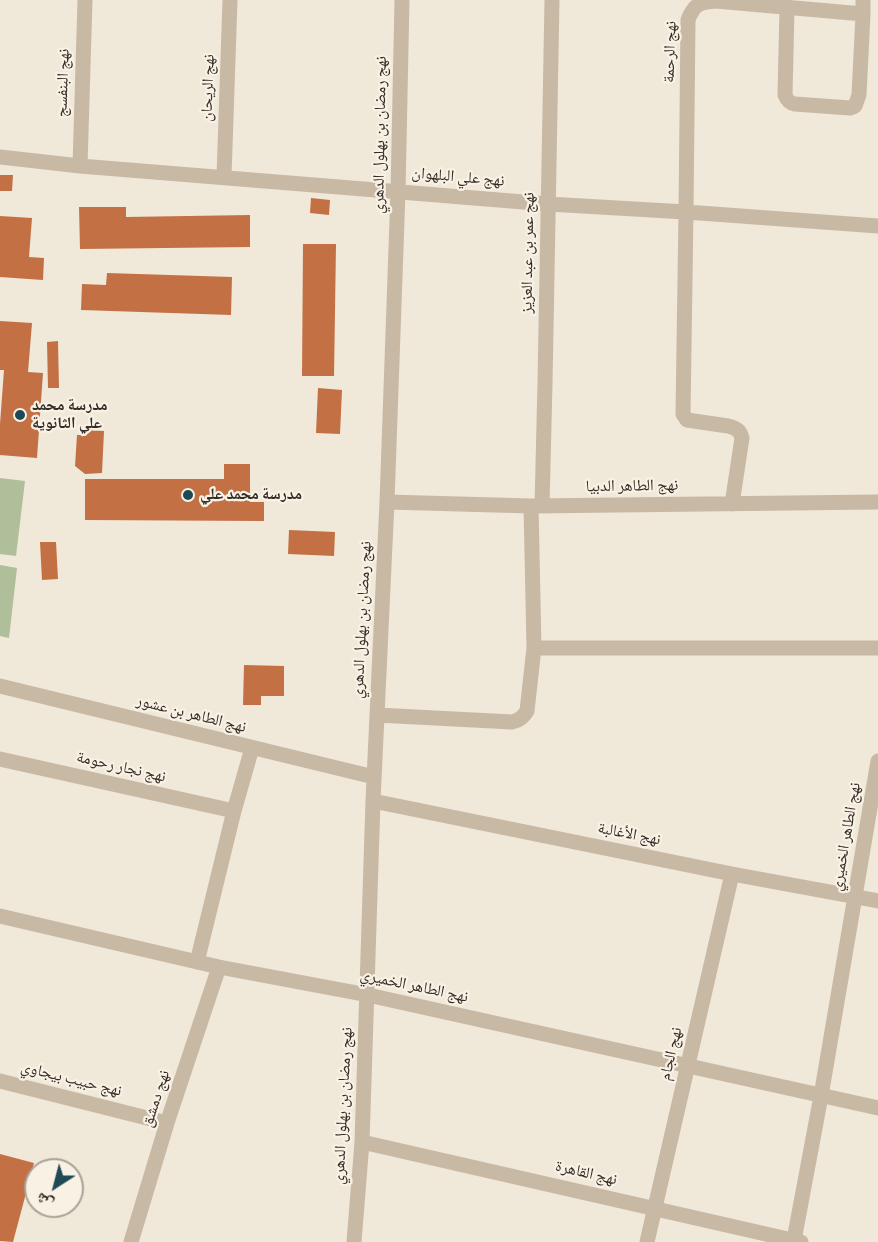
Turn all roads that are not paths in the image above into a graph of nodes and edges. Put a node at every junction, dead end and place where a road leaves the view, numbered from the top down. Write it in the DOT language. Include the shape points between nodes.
graph roads {
  1 [pos="85,0"];
  2 [pos="230,0"];
  3 [pos="402,0"];
  4 [pos="552,0"];
  5 [pos="863,7"];
  6 [pos="788,8"];
  7 [pos="0,158"];
  8 [pos="80,166"];
  9 [pos="224,177"];
  10 [pos="398,192"];
  11 [pos="548,204"];
  12 [pos="686,212"];
  13 [pos="878,226"];
  14 [pos="387,502"];
  15 [pos="878,502"];
  16 [pos="732,504"];
  17 [pos="537,506"];
  18 [pos="534,648"];
  19 [pos="878,648"];
  20 [pos="0,686"];
  21 [pos="377,715"];
  22 [pos="252,748"];
  23 [pos="0,759"];
  24 [pos="878,761"];
  25 [pos="374,777"];
  26 [pos="373,801"];
  27 [pos="234,811"];
  28 [pos="732,874"];
  29 [pos="855,896"];
  30 [pos="878,901"];
  31 [pos="0,916"];
  32 [pos="197,962"];
  33 [pos="219,967"];
  34 [pos="368,995"];
  35 [pos="688,1066"];
  36 [pos="0,1081"];
  37 [pos="821,1096"];
  38 [pos="878,1108"];
  39 [pos="167,1123"];
  40 [pos="362,1142"];
  41 [pos="655,1208"];
  42 [pos="798,1241"];
  43 [pos="131,1242"];
  44 [pos="354,1242"];
  45 [pos="647,1242"];
  1 -- 8 [label="street, نهج البنفسج"];
  2 -- 9 [label="street, نهج الريحان"];
  3 -- 10 [label="street, نهج رمضان بن بهلول الدهري"];
  4 -- 11 [label="street, نهج عمر بن عبد العزيز"];
  5 -- 6 [label="street, نهج الرحمة"];
  5 -- 6 [label="street" via="859,95 850,108 787,100"];
  6 -- 12 [label="street, نهج الرحمة" via="716,1 703,2 691,12"];
  7 -- 8 [label="street, نهج علي البلهوان"];
  8 -- 9 [label="street, نهج علي البلهوان"];
  9 -- 10 [label="street, نهج علي البلهوان"];
  10 -- 11 [label="street, نهج علي البلهوان"];
  10 -- 14 [label="street, نهج رمضان بن بهلول الدهري"];
  11 -- 12 [label="street, نهج علي البلهوان"];
  11 -- 17 [label="street, نهج عمر بن عبد العزيز" via="546,383"];
  12 -- 13 [label="street, نهج علي البلهوان"];
  12 -- 16 [label="street" via="683,414 687,420 728,426 741,432"];
  14 -- 17 [label="street, نهج الطاهر الدبيا"];
  14 -- 21 [label="street, نهج رمضان بن بهلول الدهري"];
  15 -- 16 [label="street, نهج الطاهر الدبيا"];
  16 -- 17 [label="street, نهج الطاهر الدبيا"];
  17 -- 18 [label="street, نهج عمر بن عبد العزيز"];
  18 -- 19 [label="street"];
  18 -- 21 [label="street, نهج عمر بن عبد العزيز" via="527,711 518,720"];
  20 -- 22 [label="street, نهج الطاهر بن عشور"];
  21 -- 25 [label="street, نهج رمضان بن بهلول الدهري"];
  22 -- 25 [label="street, نهج الطاهر بن عشور"];
  22 -- 27 [label="street"];
  23 -- 27 [label="street, نهج نجار رحومة"];
  24 -- 29 [label="street, نهج الطاهر الخميري"];
  25 -- 26 [label="street, نهج رمضان بن بهلول الدهري"];
  26 -- 28 [label="street, نهج الأغالبة"];
  26 -- 34 [label="street, نهج رمضان بن بهلول الدهري"];
  27 -- 32 [label="street"];
  28 -- 29 [label="street, نهج الأغالبة"];
  28 -- 35 [label="street, نهج الجام"];
  29 -- 30 [label="street, نهج الأغالبة"];
  29 -- 37 [label="street, نهج الطاهر الخميري"];
  31 -- 32 [label="street, نهج الطاهر الخميري"];
  32 -- 33 [label="street, نهج الطاهر الخميري"];
  33 -- 34 [label="street, نهج الطاهر الخميري"];
  33 -- 39 [label="street, نهج دمشق"];
  34 -- 35 [label="street, نهج الطاهر الخميري"];
  34 -- 40 [label="street, نهج رمضان بن بهلول الدهري"];
  35 -- 37 [label="street, نهج الطاهر الخميري"];
  35 -- 41 [label="street, نهج الجام"];
  36 -- 39 [label="street, نهج حبيب بيجاوي"];
  37 -- 38 [label="street, نهج الطاهر الخميري"];
  37 -- 42 [label="street, نهج الطاهر الخميري"];
  39 -- 43 [label="street, نهج دمشق"];
  40 -- 41 [label="street, نهج القاهرة"];
  40 -- 44 [label="street, نهج رمضان بن بهلول الدهري"];
  41 -- 42 [label="street, نهج القاهرة"];
  41 -- 45 [label="street, نهج الجام"];
}
